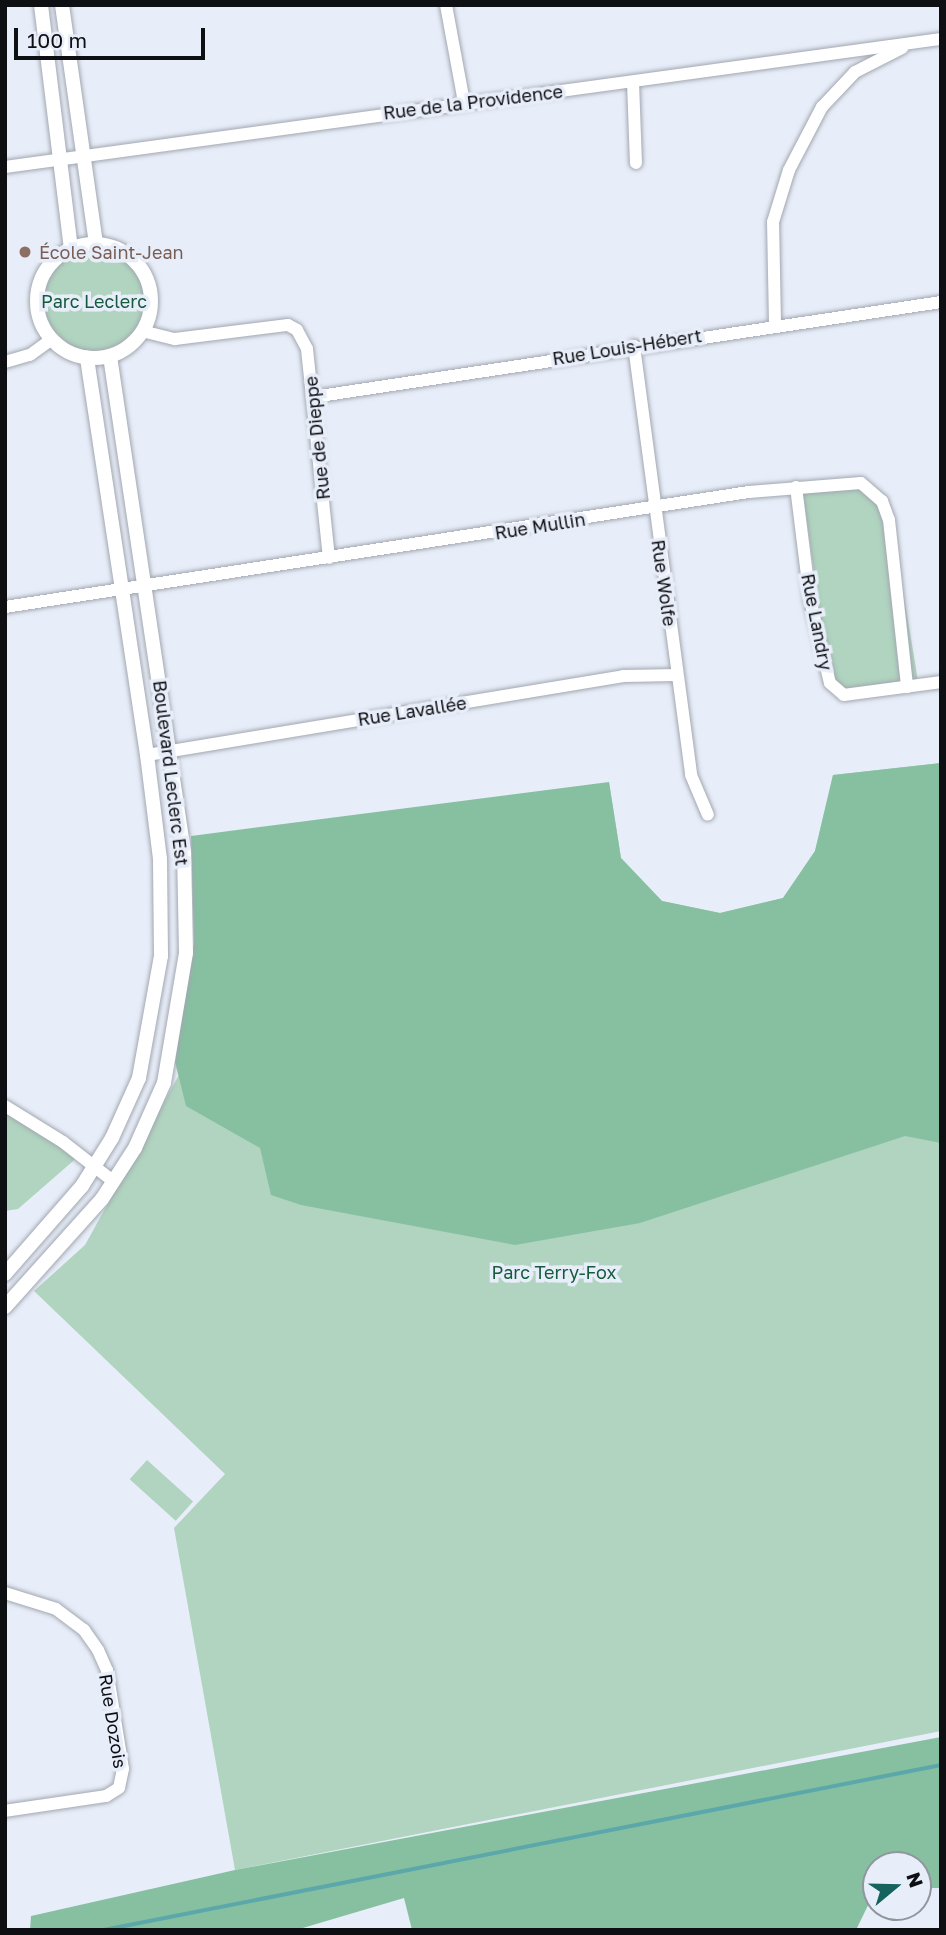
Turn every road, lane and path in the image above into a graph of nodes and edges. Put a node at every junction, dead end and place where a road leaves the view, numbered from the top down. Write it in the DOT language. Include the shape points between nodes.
graph roads {
  1 [pos="41,5"];
  2 [pos="62,5"];
  3 [pos="446,5"];
  4 [pos="941,39"];
  5 [pos="912,43"];
  6 [pos="633,82"];
  7 [pos="464,102"];
  8 [pos="83,156"];
  9 [pos="62,158"];
  10 [pos="636,163"];
  11 [pos="5,167"];
  12 [pos="96,244"];
  13 [pos="71,248"];
  14 [pos="941,302"];
  15 [pos="775,324"];
  16 [pos="142,331"];
  17 [pos="51,340"];
  18 [pos="634,346"];
  19 [pos="110,356"];
  20 [pos="87,358"];
  21 [pos="5,362"];
  22 [pos="313,397"];
  23 [pos="796,487"];
  24 [pos="653,509"];
  25 [pos="329,558"];
  26 [pos="145,586"];
  27 [pos="122,589"];
  28 [pos="5,607"];
  29 [pos="677,675"];
  30 [pos="941,682"];
  31 [pos="907,687"];
  32 [pos="170,751"];
  33 [pos="148,755"];
  34 [pos="708,815"];
  35 [pos="184,852"];
  36 [pos="160,859"];
  37 [pos="5,1106"];
  38 [pos="94,1166"];
  39 [pos="114,1181"];
  40 [pos="5,1274"];
  41 [pos="5,1307"];
  42 [pos="5,1593"];
  43 [pos="5,1811"];
  1 -- 9 [label="street"];
  2 -- 8 [label="street"];
  3 -- 7 [label="street"];
  4 -- 5 [label="street, Rue de la Providence"];
  5 -- 6 [label="street, Rue de la Providence"];
  5 -- 15 [label="street" via="855,72 822,107 789,170 774,222"];
  6 -- 7 [label="street, Rue de la Providence"];
  6 -- 10 [label="street"];
  7 -- 8 [label="street, Rue de la Providence"];
  8 -- 9 [label="street, Rue de la Providence"];
  8 -- 12 [label="street"];
  9 -- 11 [label="street, Rue de la Providence"];
  9 -- 13 [label="street"];
  12 -- 13 [label="street"];
  12 -- 16 [label="street" via="132,259 147,281 150,306"];
  13 -- 17 [label="street" via="48,267 37,293 40,321"];
  14 -- 15 [label="street, Rue Louis-Hébert"];
  15 -- 18 [label="street, Rue Louis-Hébert"];
  16 -- 19 [label="street"];
  16 -- 22 [label="street, Rue de Dieppe" via="175,340 288,325 297,330 307,349"];
  17 -- 20 [label="street"];
  17 -- 21 [label="street" via="30,355"];
  18 -- 22 [label="street, Rue Louis-Hébert"];
  18 -- 24 [label="street, Rue Wolfe"];
  19 -- 20 [label="street"];
  19 -- 26 [label="street, Boulevard Leclerc Est"];
  20 -- 27 [label="street, Boulevard Leclerc Est"];
  22 -- 25 [label="street, Rue de Dieppe"];
  23 -- 24 [label="street, Rue Mullin"];
  23 -- 31 [label="street, Rue Mullin" via="861,484 882,501 889,520"];
  23 -- 31 [label="street, Rue Landry" via="810,600 830,683 844,695"];
  24 -- 25 [label="street, Rue Mullin"];
  24 -- 29 [label="street, Rue Wolfe"];
  25 -- 26 [label="street, Rue Mullin"];
  26 -- 27 [label="street, Rue Mullin"];
  26 -- 32 [label="street, Boulevard Leclerc Est"];
  27 -- 28 [label="street, Rue Mullin"];
  27 -- 33 [label="street, Boulevard Leclerc Est"];
  29 -- 32 [label="street, Rue Lavallée" via="623,676"];
  29 -- 34 [label="street, Rue Wolfe" via="691,775"];
  30 -- 31 [label="street, Rue Landry"];
  32 -- 33 [label="street, Rue Lavallée"];
  32 -- 35 [label="street, Boulevard Leclerc Est"];
  33 -- 36 [label="street, Boulevard Leclerc Est"];
  35 -- 36 [label="street"];
  35 -- 39 [label="street, Boulevard Leclerc Est" via="186,953 164,1083 135,1148"];
  36 -- 38 [label="street, Boulevard Leclerc Est" via="161,956 139,1078"];
  37 -- 38 [label="street"];
  38 -- 39 [label="street"];
  38 -- 40 [label="street, Boulevard Leclerc Est"];
  39 -- 41 [label="street, Boulevard Leclerc Est"];
  42 -- 43 [label="street, Rue Dozois" via="56,1609 84,1630 98,1650 107,1670 123,1769 119,1788 106,1796"];
}
